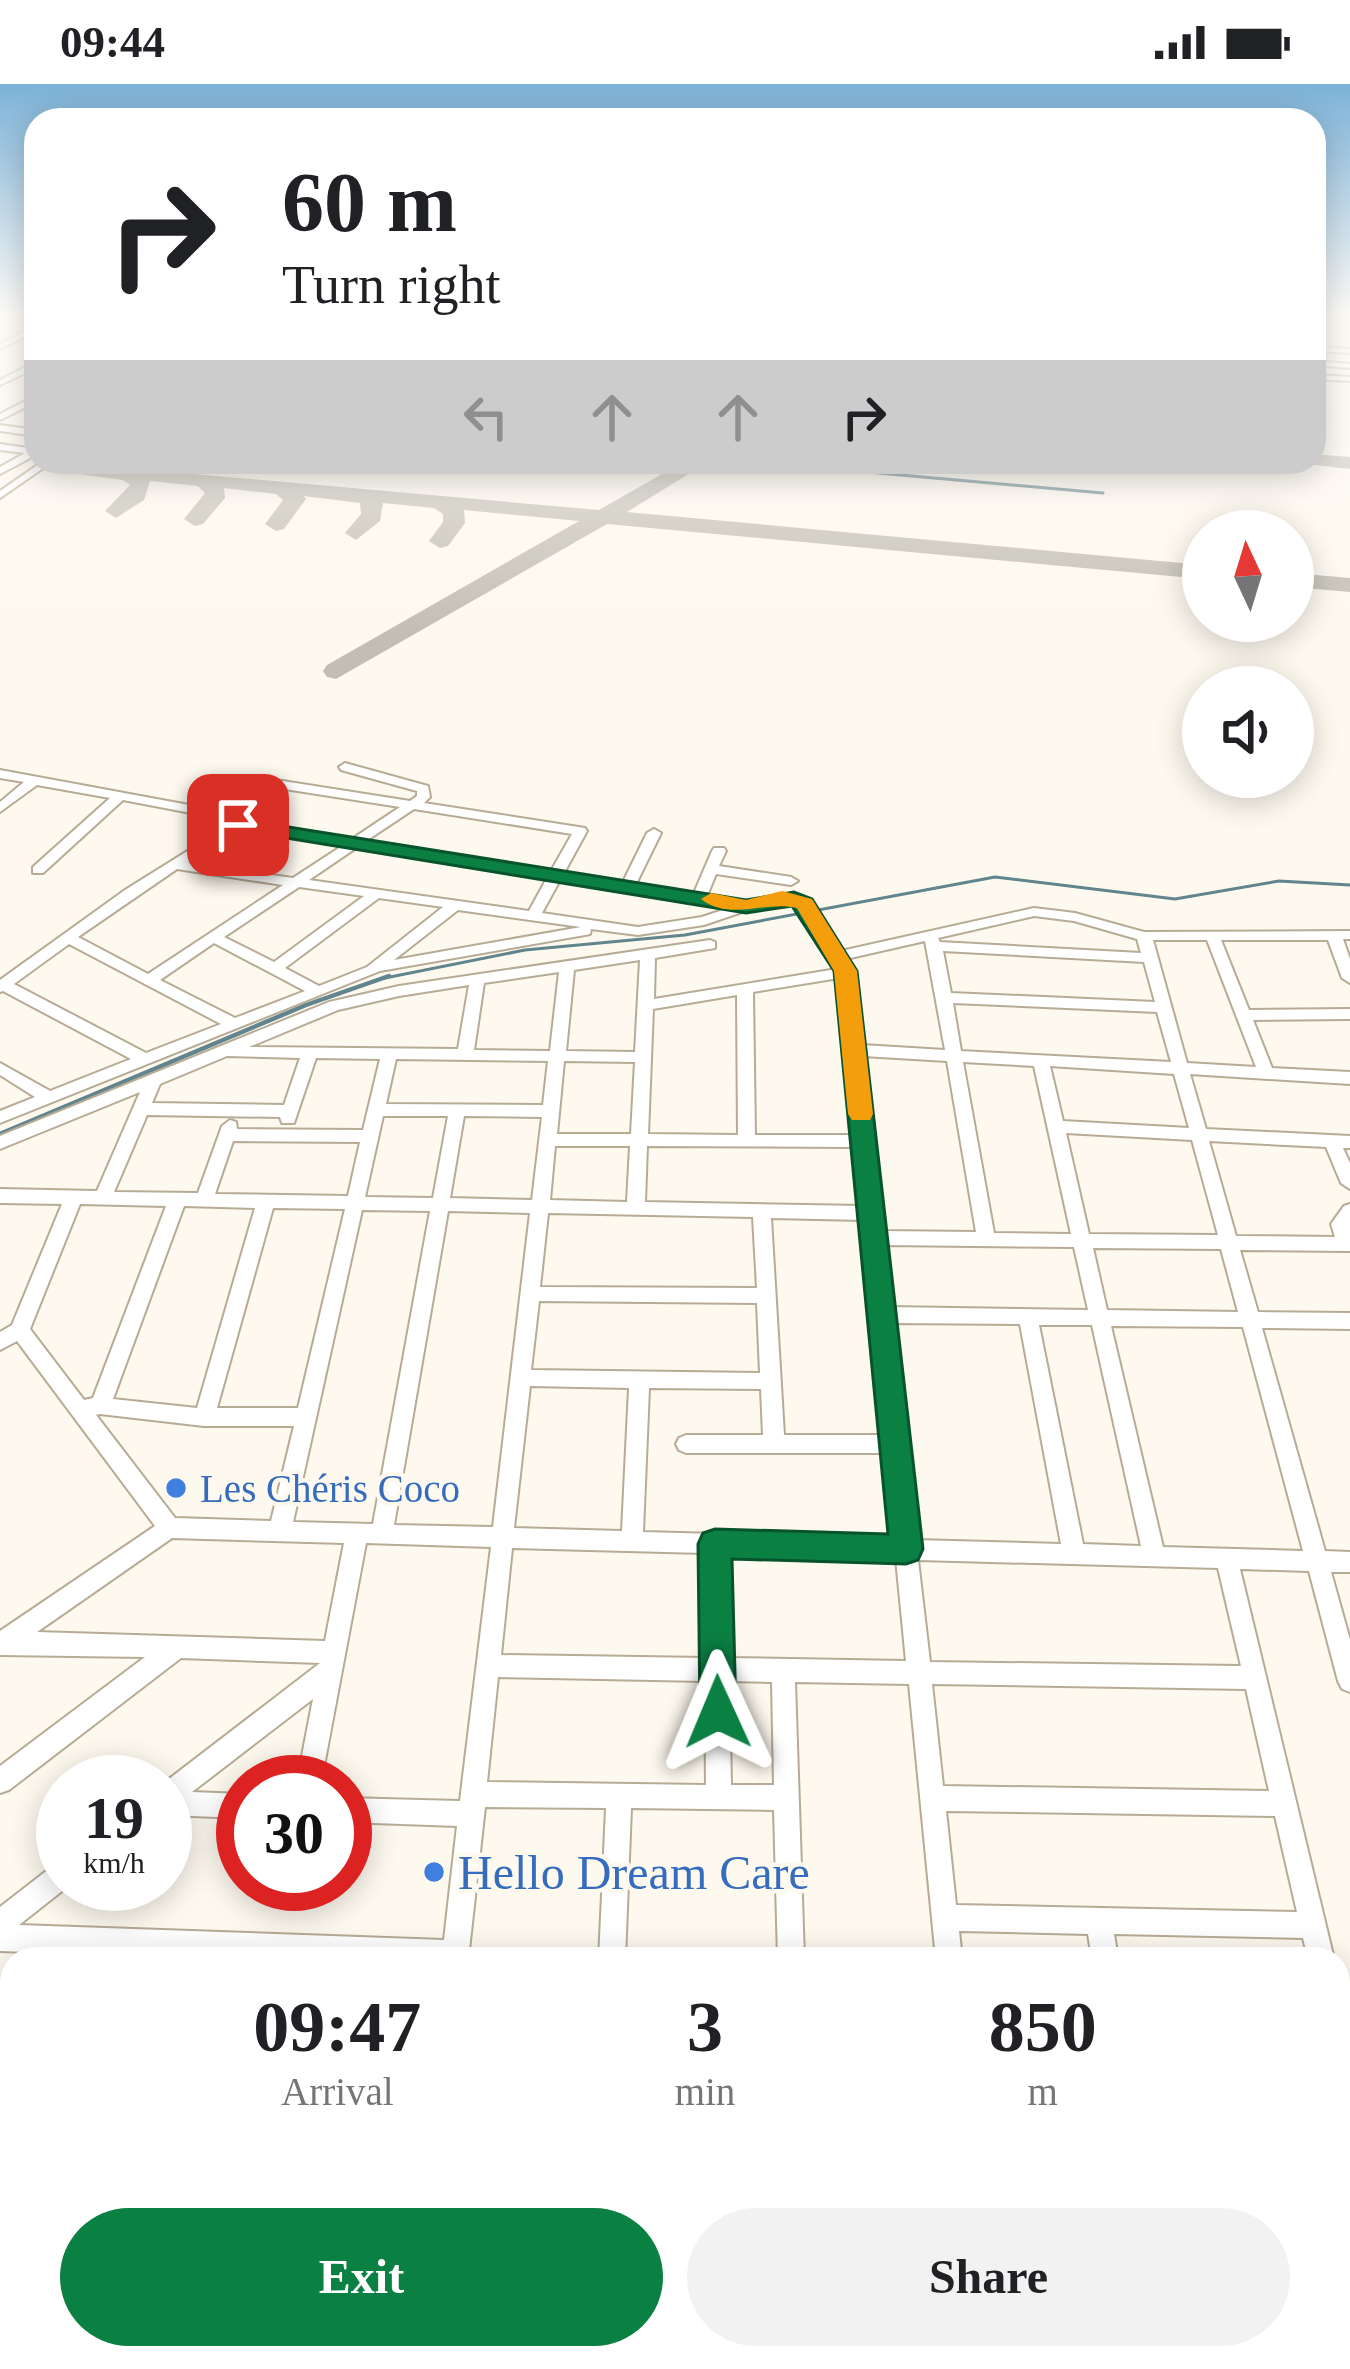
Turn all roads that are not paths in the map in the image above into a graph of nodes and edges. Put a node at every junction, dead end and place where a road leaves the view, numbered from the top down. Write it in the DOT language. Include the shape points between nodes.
graph roads {
  1 [pos="31,474"];
  2 [pos="0,495"];
  3 [pos="345,767"];
  4 [pos="0,774"];
  5 [pos="34,781"];
  6 [pos="119,797"];
  7 [pos="413,806"];
  8 [pos="0,808"];
  9 [pos="206,820"];
  10 [pos="238,825"];
  11 [pos="654,833"];
  12 [pos="357,843"];
  13 [pos="719,851"];
  14 [pos="175,865"];
  15 [pos="711,869"];
  16 [pos="38,870"];
  17 [pos="558,874"];
  18 [pos="791,881"];
  19 [pos="294,882"];
  20 [pos="629,885"];
  21 [pos="376,894"];
  22 [pos="699,897"];
  23 [pos="455,905"];
  24 [pos="746,906"];
  25 [pos="533,916"];
  26 [pos="608,927"];
  27 [pos="1144,936"];
  28 [pos="1342,936"];
  29 [pos="213,937"];
  30 [pos="1213,937"];
  31 [pos="68,938"];
  32 [pos="932,940"];
  33 [pos="710,945"];
  34 [pos="648,956"];
  35 [pos="1148,958"];
  36 [pos="840,964"];
  37 [pos="567,967"];
  38 [pos="276,968"];
  39 [pos="372,970"];
  40 [pos="1350,978"];
  41 [pos="149,980"];
  42 [pos="477,980"];
  43 [pos="2,986"];
  44 [pos="745,988"];
  45 [pos="317,991"];
  46 [pos="943,998"];
  47 [pos="646,1004"];
  48 [pos="1162,1007"];
  49 [pos="1350,1014"];
  50 [pos="1243,1015"];
  51 [pos="231,1023"];
  52 [pos="854,1050"];
  53 [pos="220,1052"];
  54 [pos="309,1054"];
  55 [pos="389,1054"];
  56 [pos="465,1055"];
  57 [pos="557,1056"];
  58 [pos="953,1056"];
  59 [pos="643,1057"];
  60 [pos="145,1060"];
  61 [pos="1041,1061"];
  62 [pos="0,1068"];
  63 [pos="1179,1069"];
  64 [pos="1266,1073"];
  65 [pos="1350,1078"];
  66 [pos="154,1079"];
  67 [pos="48,1097"];
  68 [pos="141,1109"];
  69 [pos="376,1109"];
  70 [pos="236,1110"];
  71 [pos="457,1110"];
  72 [pos="291,1111"];
  73 [pos="551,1111"];
  74 [pos="0,1117"];
  75 [pos="1056,1127"];
  76 [pos="1197,1134"];
  77 [pos="227,1135"];
  78 [pos="283,1136"];
  79 [pos="370,1136"];
  80 [pos="639,1138"];
  81 [pos="747,1139"];
  82 [pos="548,1140"];
  83 [pos="863,1141"];
  84 [pos="1341,1142"];
  85 [pos="0,1143"];
  86 [pos="1350,1183"];
  87 [pos="0,1196"];
  88 [pos="74,1197"];
  89 [pos="104,1198"];
  90 [pos="177,1199"];
  91 [pos="204,1200"];
  92 [pos="266,1201"];
  93 [pos="355,1203"];
  94 [pos="440,1205"];
  95 [pos="540,1207"];
  96 [pos="636,1209"];
  97 [pos="762,1211"];
  98 [pos="1350,1211"];
  99 [pos="871,1213"];
  100 [pos="874,1238"];
  101 [pos="986,1239"];
  102 [pos="1082,1240"];
  103 [pos="1227,1242"];
  104 [pos="1348,1244"];
  105 [pos="530,1294"];
  106 [pos="767,1296"];
  107 [pos="882,1316"];
  108 [pos="1028,1317"];
  109 [pos="1100,1318"];
  110 [pos="1249,1320"];
  111 [pos="1350,1322"];
  112 [pos="20,1330"];
  113 [pos="0,1342"];
  114 [pos="520,1378"];
  115 [pos="639,1380"];
  116 [pos="771,1382"];
  117 [pos="89,1407"];
  118 [pos="204,1417"];
  119 [pos="304,1417"];
  120 [pos="686,1444"];
  121 [pos="774,1444"];
  122 [pos="895,1444"];
  123 [pos="169,1528"];
  124 [pos="280,1532"];
  125 [pos="370,1534"];
  126 [pos="502,1538"];
  127 [pos="632,1542"];
  128 [pos="715,1544"];
  129 [pos="906,1549"];
  130 [pos="1074,1554"];
  131 [pos="1154,1556"];
  132 [pos="1226,1558"];
  133 [pos="1316,1561"];
  134 [pos="1350,1562"];
  135 [pos="1,1643"];
  136 [pos="178,1647"];
  137 [pos="332,1662"];
  138 [pos="488,1666"];
  139 [pos="717,1670"];
  140 [pos="783,1671"];
  141 [pos="919,1673"];
  142 [pos="1255,1678"];
  143 [pos="1350,1681"];
  144 [pos="314,1755"];
  145 [pos="192,1778"];
  146 [pos="0,1781"];
  147 [pos="619,1796"];
  148 [pos="719,1797"];
  149 [pos="787,1798"];
  150 [pos="932,1798"];
  151 [pos="472,1804"];
  152 [pos="1284,1804"];
  153 [pos="372,1809"];
  154 [pos="36,1895"];
  155 [pos="945,1918"];
  156 [pos="1100,1921"];
  157 [pos="0,1924"];
  158 [pos="1313,1925"];
  159 [pos="0,1938"];
  160 [pos="228,1947"];
  161 [pos="456,1947"];
  162 [pos="613,1947"];
  163 [pos="791,1947"];
  164 [pos="948,1947"];
  165 [pos="1104,1947"];
  166 [pos="1318,1947"];
  1 -- 2 [label="street"];
  3 -- 7 [label="street" via="423,789"];
  4 -- 5 [label="street"];
  5 -- 6 [label="street"];
  5 -- 8 [label="street"];
  6 -- 7 [label="street" via="197,808 251,780"];
  6 -- 16 [label="street"];
  7 -- 12 [label="street"];
  7 -- 17 [label="street" via="579,830"];
  9 -- 10 [label="street"];
  10 -- 12 [label="street"];
  10 -- 14 [label="street"];
  11 -- 20 [label="street"];
  12 -- 17 [label="street"];
  12 -- 19 [label="street"];
  13 -- 15 [label="street"];
  14 -- 19 [label="street"];
  14 -- 31 [label="street"];
  15 -- 18 [label="street"];
  15 -- 22 [label="street"];
  17 -- 20 [label="street"];
  17 -- 25 [label="street"];
  19 -- 21 [label="street"];
  19 -- 29 [label="street"];
  20 -- 22 [label="street"];
  21 -- 23 [label="street"];
  21 -- 38 [label="street"];
  22 -- 24 [label="street"];
  23 -- 25 [label="street"];
  23 -- 39 [label="street"];
  24 -- 26 [label="street" via="673,927"];
  24 -- 36 [label="street" via="782,898 809,911"];
  25 -- 26 [label="street"];
  26 -- 39 [label="street"];
  27 -- 30 [label="street"];
  27 -- 32 [label="street" via="1034,912"];
  27 -- 35 [label="street"];
  28 -- 30 [label="street"];
  28 -- 40 [label="street"];
  29 -- 38 [label="street"];
  29 -- 41 [label="street"];
  30 -- 50 [label="street"];
  31 -- 41 [label="street"];
  31 -- 43 [label="street"];
  32 -- 35 [label="street"];
  32 -- 36 [label="street"];
  32 -- 46 [label="street"];
  33 -- 34 [label="street"];
  34 -- 37 [label="street"];
  34 -- 47 [label="street"];
  35 -- 48 [label="street"];
  36 -- 44 [label="street"];
  36 -- 52 [label="street"];
  37 -- 42 [label="street"];
  37 -- 57 [label="street"];
  38 -- 45 [label="street"];
  39 -- 45 [label="street"];
  41 -- 51 [label="street"];
  42 -- 53 [label="street" via="334,1006"];
  42 -- 56 [label="street"];
  43 -- 60 [label="street"];
  44 -- 47 [label="street"];
  44 -- 81 [label="street"];
  45 -- 51 [label="street"];
  46 -- 48 [label="street"];
  46 -- 58 [label="street"];
  47 -- 59 [label="street"];
  48 -- 63 [label="street"];
  49 -- 50 [label="street"];
  50 -- 64 [label="street"];
  51 -- 60 [label="street"];
  52 -- 58 [label="street"];
  52 -- 83 [label="street"];
  53 -- 54 [label="street"];
  53 -- 66 [label="street"];
  54 -- 55 [label="street"];
  54 -- 72 [label="street"];
  55 -- 56 [label="street"];
  55 -- 69 [label="street"];
  56 -- 57 [label="street"];
  57 -- 59 [label="street"];
  57 -- 73 [label="street"];
  58 -- 61 [label="street"];
  58 -- 101 [label="street"];
  59 -- 80 [label="street"];
  60 -- 67 [label="street"];
  61 -- 63 [label="street"];
  61 -- 75 [label="street"];
  62 -- 67 [label="street"];
  63 -- 64 [label="street"];
  63 -- 76 [label="street"];
  64 -- 65 [label="street"];
  66 -- 68 [label="street"];
  66 -- 85 [label="street"];
  67 -- 74 [label="street"];
  68 -- 70 [label="street"];
  68 -- 89 [label="street"];
  69 -- 71 [label="street"];
  69 -- 79 [label="street"];
  70 -- 72 [label="street"];
  70 -- 77 [label="street"];
  71 -- 73 [label="street"];
  71 -- 94 [label="street"];
  72 -- 78 [label="street"];
  73 -- 82 [label="street"];
  75 -- 76 [label="street"];
  75 -- 102 [label="street"];
  76 -- 84 [label="street"];
  76 -- 103 [label="street"];
  77 -- 78 [label="street"];
  77 -- 91 [label="street"];
  78 -- 79 [label="street"];
  79 -- 93 [label="street"];
  80 -- 81 [label="street"];
  80 -- 82 [label="street"];
  80 -- 96 [label="street"];
  81 -- 83 [label="street"];
  82 -- 95 [label="street"];
  83 -- 99 [label="street"];
  84 -- 86 [label="street"];
  87 -- 88 [label="street"];
  88 -- 89 [label="street"];
  88 -- 112 [label="street"];
  89 -- 90 [label="street"];
  90 -- 91 [label="street"];
  90 -- 117 [label="street"];
  91 -- 92 [label="street"];
  92 -- 93 [label="street"];
  92 -- 118 [label="street"];
  93 -- 94 [label="street"];
  93 -- 119 [label="street"];
  94 -- 95 [label="street"];
  94 -- 125 [label="street"];
  95 -- 96 [label="street"];
  95 -- 105 [label="street"];
  96 -- 97 [label="street"];
  97 -- 99 [label="street"];
  97 -- 106 [label="street"];
  98 -- 104 [label="street" via="1340,1224"];
  99 -- 100 [label="street"];
  100 -- 101 [label="street"];
  100 -- 107 [label="street"];
  101 -- 102 [label="street"];
  102 -- 103 [label="street"];
  102 -- 109 [label="street"];
  103 -- 104 [label="street"];
  103 -- 110 [label="street"];
  105 -- 106 [label="street"];
  105 -- 114 [label="street"];
  106 -- 116 [label="street"];
  107 -- 108 [label="street"];
  107 -- 122 [label="street"];
  108 -- 109 [label="street"];
  108 -- 130 [label="street"];
  109 -- 110 [label="street"];
  109 -- 131 [label="street"];
  110 -- 111 [label="street"];
  110 -- 133 [label="street"];
  112 -- 113 [label="street"];
  112 -- 117 [label="street"];
  114 -- 115 [label="street"];
  114 -- 126 [label="street"];
  115 -- 116 [label="street"];
  115 -- 127 [label="street"];
  116 -- 121 [label="street"];
  117 -- 118 [label="street"];
  117 -- 123 [label="street"];
  118 -- 119 [label="street"];
  119 -- 124 [label="street"];
  120 -- 121 [label="street"];
  121 -- 122 [label="street"];
  122 -- 129 [label="street"];
  123 -- 124 [label="street"];
  123 -- 135 [label="street"];
  124 -- 125 [label="street"];
  125 -- 126 [label="street"];
  125 -- 137 [label="street"];
  126 -- 127 [label="street"];
  126 -- 138 [label="street"];
  127 -- 128 [label="street"];
  128 -- 129 [label="street"];
  128 -- 139 [label="street"];
  129 -- 130 [label="street"];
  129 -- 141 [label="street"];
  130 -- 131 [label="street"];
  131 -- 132 [label="street"];
  132 -- 133 [label="street"];
  132 -- 142 [label="street"];
  133 -- 134 [label="street"];
  133 -- 143 [label="street"];
  135 -- 136 [label="street"];
  136 -- 137 [label="street"];
  136 -- 146 [label="street"];
  137 -- 144 [label="street"];
  137 -- 145 [label="street"];
  138 -- 139 [label="street"];
  138 -- 151 [label="street"];
  139 -- 140 [label="street"];
  139 -- 148 [label="street"];
  140 -- 141 [label="street"];
  140 -- 149 [label="street"];
  141 -- 142 [label="street"];
  141 -- 150 [label="street"];
  142 -- 152 [label="street"];
  147 -- 148 [label="street"];
  147 -- 151 [label="street"];
  147 -- 162 [label="street"];
  148 -- 149 [label="street"];
  149 -- 163 [label="street"];
  150 -- 152 [label="street"];
  150 -- 155 [label="street"];
  151 -- 153 [label="street"];
  151 -- 161 [label="street"];
  152 -- 158 [label="street"];
  154 -- 157 [label="street"];
  155 -- 156 [label="street"];
  155 -- 164 [label="street"];
  156 -- 158 [label="street"];
  156 -- 165 [label="street"];
  158 -- 166 [label="street"];
  159 -- 160 [label="street"];
}
